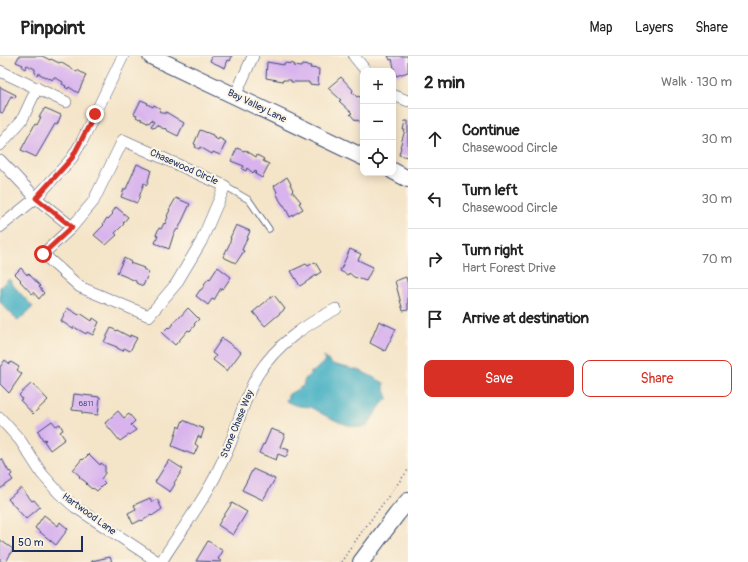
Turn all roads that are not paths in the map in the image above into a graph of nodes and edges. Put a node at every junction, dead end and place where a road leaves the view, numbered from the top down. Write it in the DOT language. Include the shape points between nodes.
graph roads {
  1 [pos="123,56"];
  2 [pos="150,56"];
  3 [pos="253,56"];
  4 [pos="354,56"];
  5 [pos="364,68"];
  6 [pos="0,71"];
  7 [pos="37,88"];
  8 [pos="235,96"];
  9 [pos="396,96"];
  10 [pos="408,101"];
  11 [pos="66,102"];
  12 [pos="0,145"];
  13 [pos="360,156"];
  14 [pos="0,160"];
  15 [pos="396,173"];
  16 [pos="408,179"];
  17 [pos="225,186"];
  18 [pos="36,198"];
  19 [pos="0,227"];
  20 [pos="72,227"];
  21 [pos="269,229"];
  22 [pos="336,309"];
  23 [pos="0,418"];
  24 [pos="408,502"];
  25 [pos="159,562"];
  26 [pos="361,562"];
  1 -- 18 [label="street" via="72,158"];
  2 -- 8 [label="street, Bay Valley Lane"];
  3 -- 8 [label="street"];
  4 -- 5 [label="street"];
  6 -- 7 [label="street"];
  7 -- 11 [label="street"];
  7 -- 12 [label="street" via="22,120"];
  8 -- 13 [label="street, Bay Valley Lane"];
  9 -- 10 [label="street"];
  14 -- 18 [label="street"];
  15 -- 16 [label="street"];
  17 -- 20 [label="street, Chasewood Circle" via="123,140 93,202"];
  17 -- 20 [label="street, Chasewood Circle" via="201,242 176,284 149,316 80,287 43,254"];
  17 -- 21 [label="lane" via="249,200"];
  18 -- 19 [label="street"];
  18 -- 20 [label="street"];
  22 -- 25 [label="street, Stone Chase Way" via="291,337 266,362 250,390 232,441 215,476"];
  23 -- 25 [label="street, Hartwood Lane" via="20,440 42,474 59,493 75,507"];
  24 -- 26 [label="street"];
}
